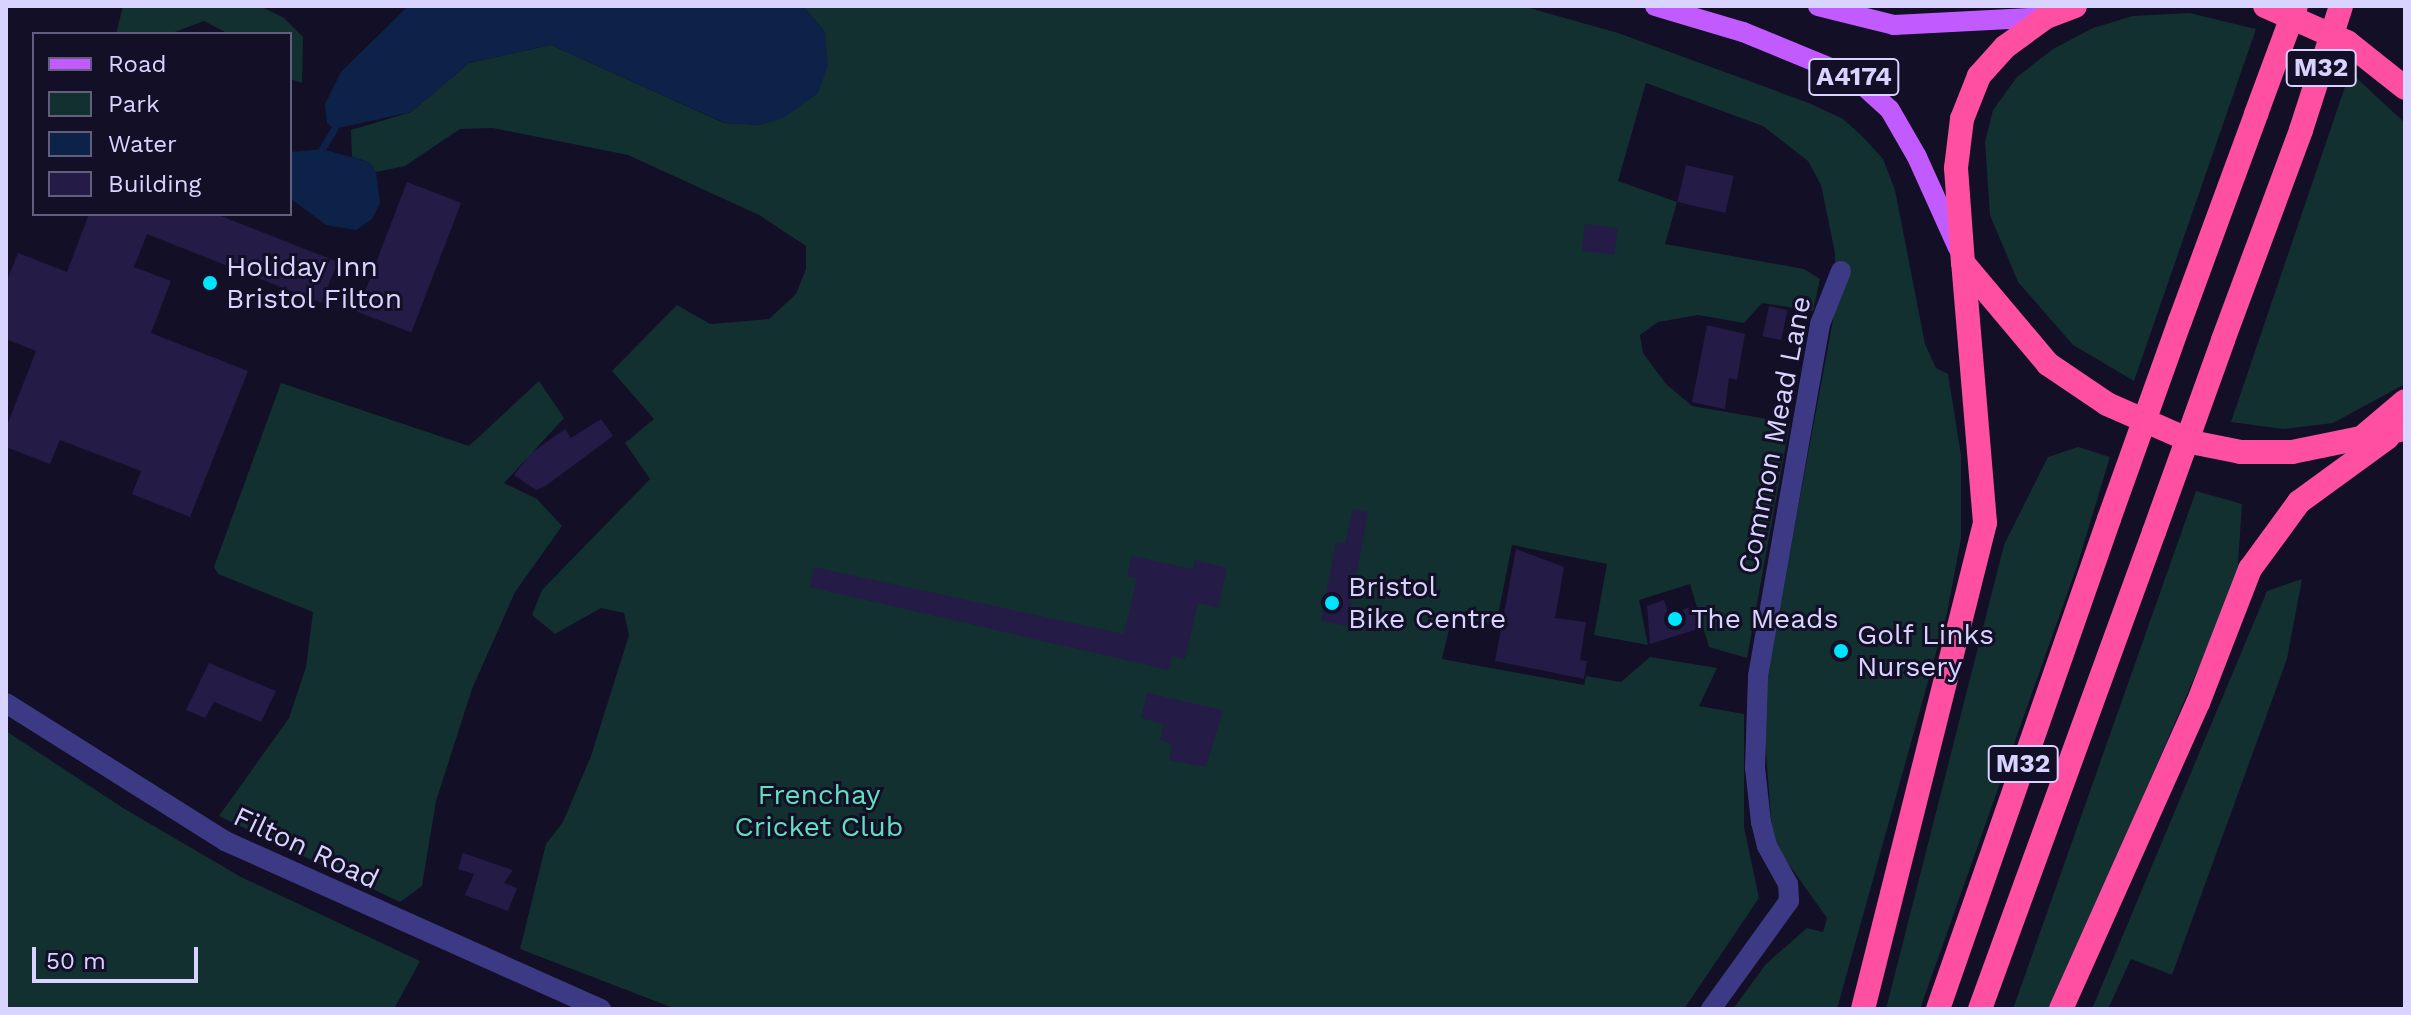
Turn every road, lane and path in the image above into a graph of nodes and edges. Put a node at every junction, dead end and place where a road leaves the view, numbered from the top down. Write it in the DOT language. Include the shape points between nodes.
graph roads {
  1 [pos="1655,6"];
  2 [pos="1818,6"];
  3 [pos="2265,6"];
  4 [pos="2296,6"];
  5 [pos="2341,6"];
  6 [pos="2063,10"];
  7 [pos="2405,88"];
  8 [pos="1962,259"];
  9 [pos="1841,271"];
  10 [pos="2405,401"];
  11 [pos="2401,429"];
  12 [pos="2360,439"];
  13 [pos="6,703"];
  14 [pos="601,1009"];
  15 [pos="1711,1009"];
  16 [pos="1863,1009"];
  17 [pos="1938,1009"];
  18 [pos="1980,1009"];
  19 [pos="2061,1009"];
  1 -- 8 [label="main road, A4174" via="1743,32 1855,78 1897,122"];
  2 -- 6 [label="main road, A4174" via="1894,25"];
  3 -- 7 [label="highway" via="2347,42"];
  4 -- 17 [label="highway, M32, bridge"];
  5 -- 18 [label="highway, M32, bridge" via="2301,130"];
  6 -- 8 [label="highway" via="2005,47 1979,76 1962,119 1956,168"];
  8 -- 12 [label="highway" via="2048,364 2132,415 2196,443 2241,452 2292,452"];
  8 -- 16 [label="highway" via="1985,523"];
  9 -- 15 [label="street, Common Mead Lane" via="1820,324 1758,676 1755,768 1761,822 1767,846 1788,884 1789,901"];
  10 -- 12 [label="highway"];
  11 -- 12 [label="highway"];
  11 -- 19 [label="highway" via="2299,502 2250,569 2198,703"];
  13 -- 14 [label="street, Filton Road" via="225,841"];
}
